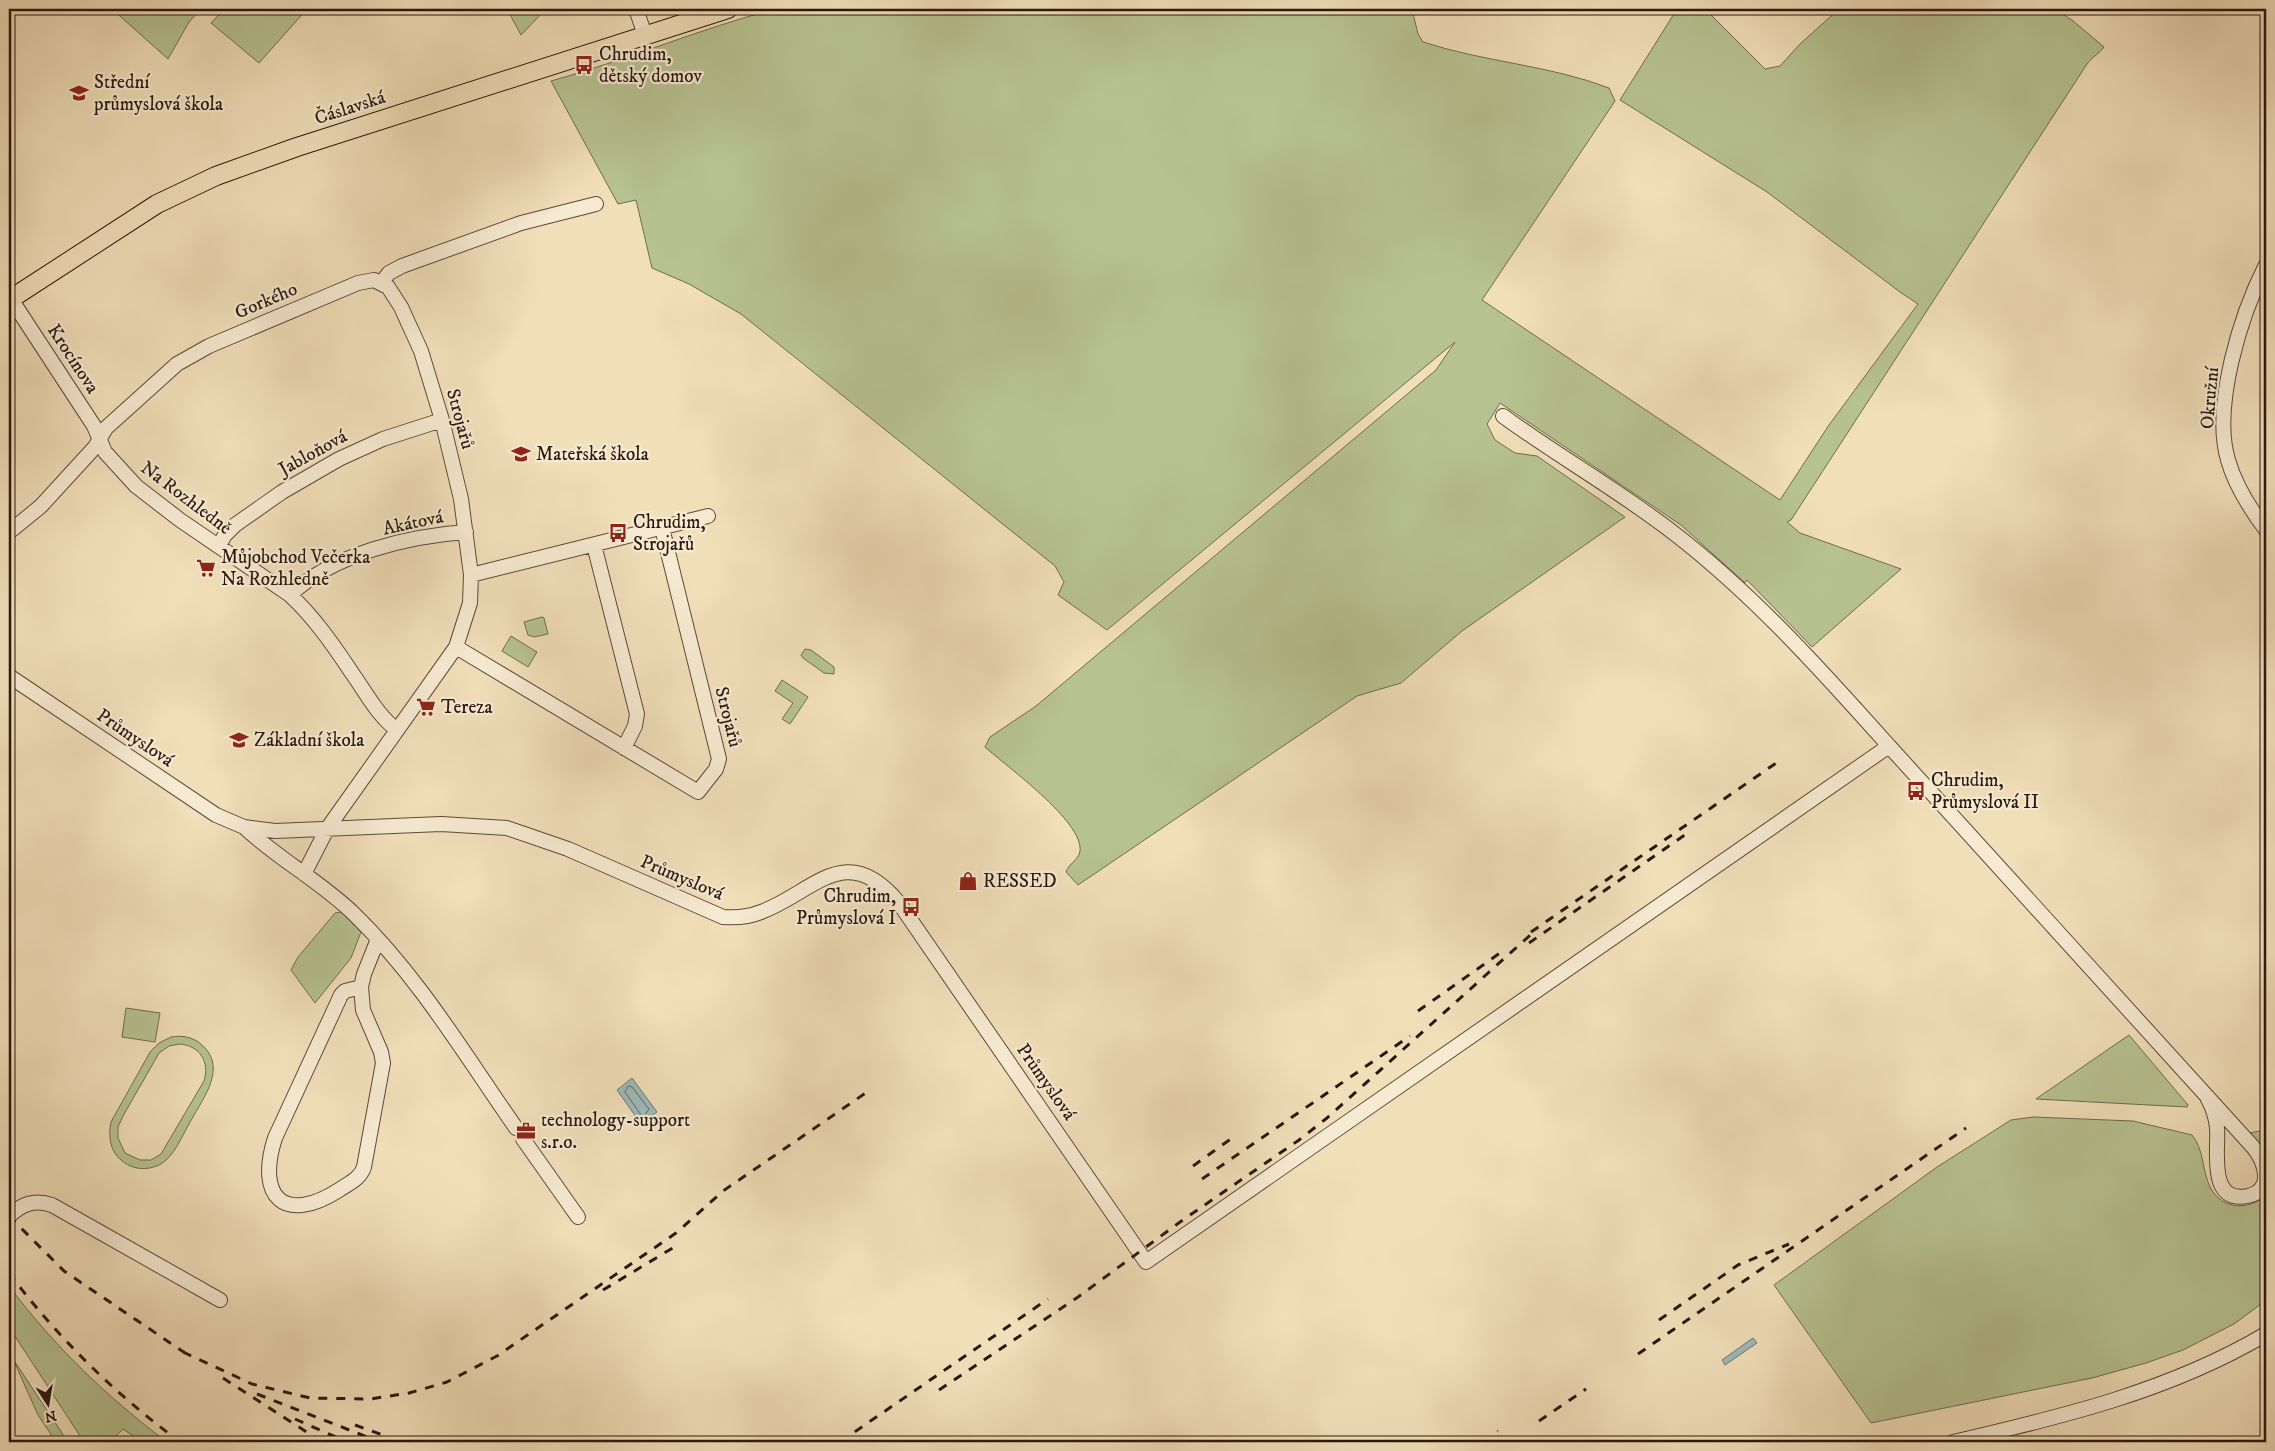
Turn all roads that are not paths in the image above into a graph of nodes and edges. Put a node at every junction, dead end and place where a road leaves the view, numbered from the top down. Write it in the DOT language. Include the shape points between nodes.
graph roads {
  1 [pos="636,9"];
  2 [pos="728,9"];
  3 [pos="645,35"];
  4 [pos="596,204"];
  5 [pos="2266,265"];
  6 [pos="382,282"];
  7 [pos="2261,291"];
  8 [pos="10,300"];
  9 [pos="1503,416"];
  10 [pos="442,420"];
  11 [pos="100,442"];
  12 [pos="708,516"];
  13 [pos="662,528"];
  14 [pos="2266,530"];
  15 [pos="9,532"];
  16 [pos="466,532"];
  17 [pos="219,545"];
  18 [pos="594,545"];
  19 [pos="471,575"];
  20 [pos="290,595"];
  21 [pos="456,647"];
  22 [pos="9,676"];
  23 [pos="397,730"];
  24 [pos="1889,746"];
  25 [pos="624,748"];
  26 [pos="244,827"];
  27 [pos="327,829"];
  28 [pos="304,874"];
  29 [pos="378,939"];
  30 [pos="361,987"];
  31 [pos="2208,1099"];
  32 [pos="9,1216"];
  33 [pos="578,1217"];
  34 [pos="220,1300"];
  35 [pos="2266,1334"];
  36 [pos="1953,1442"];
  1 -- 3 [label="street"];
  2 -- 3 [label="main road, Čáslavská"];
  3 -- 8 [label="main road, Čáslavská" via="209,178 157,204"];
  4 -- 6 [label="street" via="521,223 402,266 389,273"];
  5 -- 7 [label="street, Okružní"];
  6 -- 10 [label="street, Strojařů" via="395,297 413,333"];
  6 -- 11 [label="street, Gorkého" via="369,280 358,283 189,356 106,428"];
  7 -- 14 [label="street, Okružní" via="2241,323 2226,398 2225,441 2234,476"];
  8 -- 11 [label="street, Krocínova" via="94,426"];
  9 -- 24 [label="street" via="1643,510 1714,565 1789,636"];
  10 -- 16 [label="street, Strojařů"];
  10 -- 17 [label="street, Jabloňová" via="383,439 316,471 232,527"];
  11 -- 15 [label="street, Gorkého" via="40,506"];
  11 -- 17 [label="street, Na Rozhledně" via="112,461 136,486"];
  12 -- 13 [label="street"];
  13 -- 18 [label="street"];
  13 -- 25 [label="street, Strojařů" via="719,755 718,766 698,792"];
  16 -- 19 [label="street, Strojařů"];
  16 -- 20 [label="street, Akátová" via="416,538 354,557 313,575"];
  17 -- 20 [label="street, Na Rozhledně"];
  18 -- 19 [label="street"];
  18 -- 25 [label="street" via="637,714 636,726"];
  19 -- 21 [label="street, Strojařů" via="470,603"];
  20 -- 23 [label="street, Na Rozhledně" via="332,645 385,720"];
  21 -- 23 [label="street, Strojařů"];
  21 -- 25 [label="street"];
  22 -- 26 [label="street, Průmyslová" via="216,815"];
  23 -- 27 [label="street, Strojařů"];
  24 -- 27 [label="street, Průmyslová" via="1146,1262 899,903 874,880 857,874 833,874 761,912 723,917 560,846 507,828 441,824"];
  24 -- 31 [label="street"];
  26 -- 27 [label="street, Průmyslová" via="275,831"];
  26 -- 28 [label="street, Průmyslová" via="264,846"];
  27 -- 28 [label="street, Strojařů"];
  28 -- 29 [label="street, Průmyslová" via="352,912"];
  29 -- 30 [label="street"];
  29 -- 33 [label="street, Průmyslová" via="397,960"];
  30 -- 30 [label="street" via="347,990 342,995 275,1138 269,1158 270,1179 276,1194 289,1205 307,1206 324,1199 358,1177 364,1167 382,1063 381,1052 363,1010"];
  31 -- 31 [label="street" via="2217,1128 2219,1180 2232,1195 2251,1195 2264,1183 2264,1164 2253,1147"];
  32 -- 34 [label="street" via="27,1203 52,1205"];
  35 -- 36 [label="street" via="2201,1369 2148,1389"];
}
